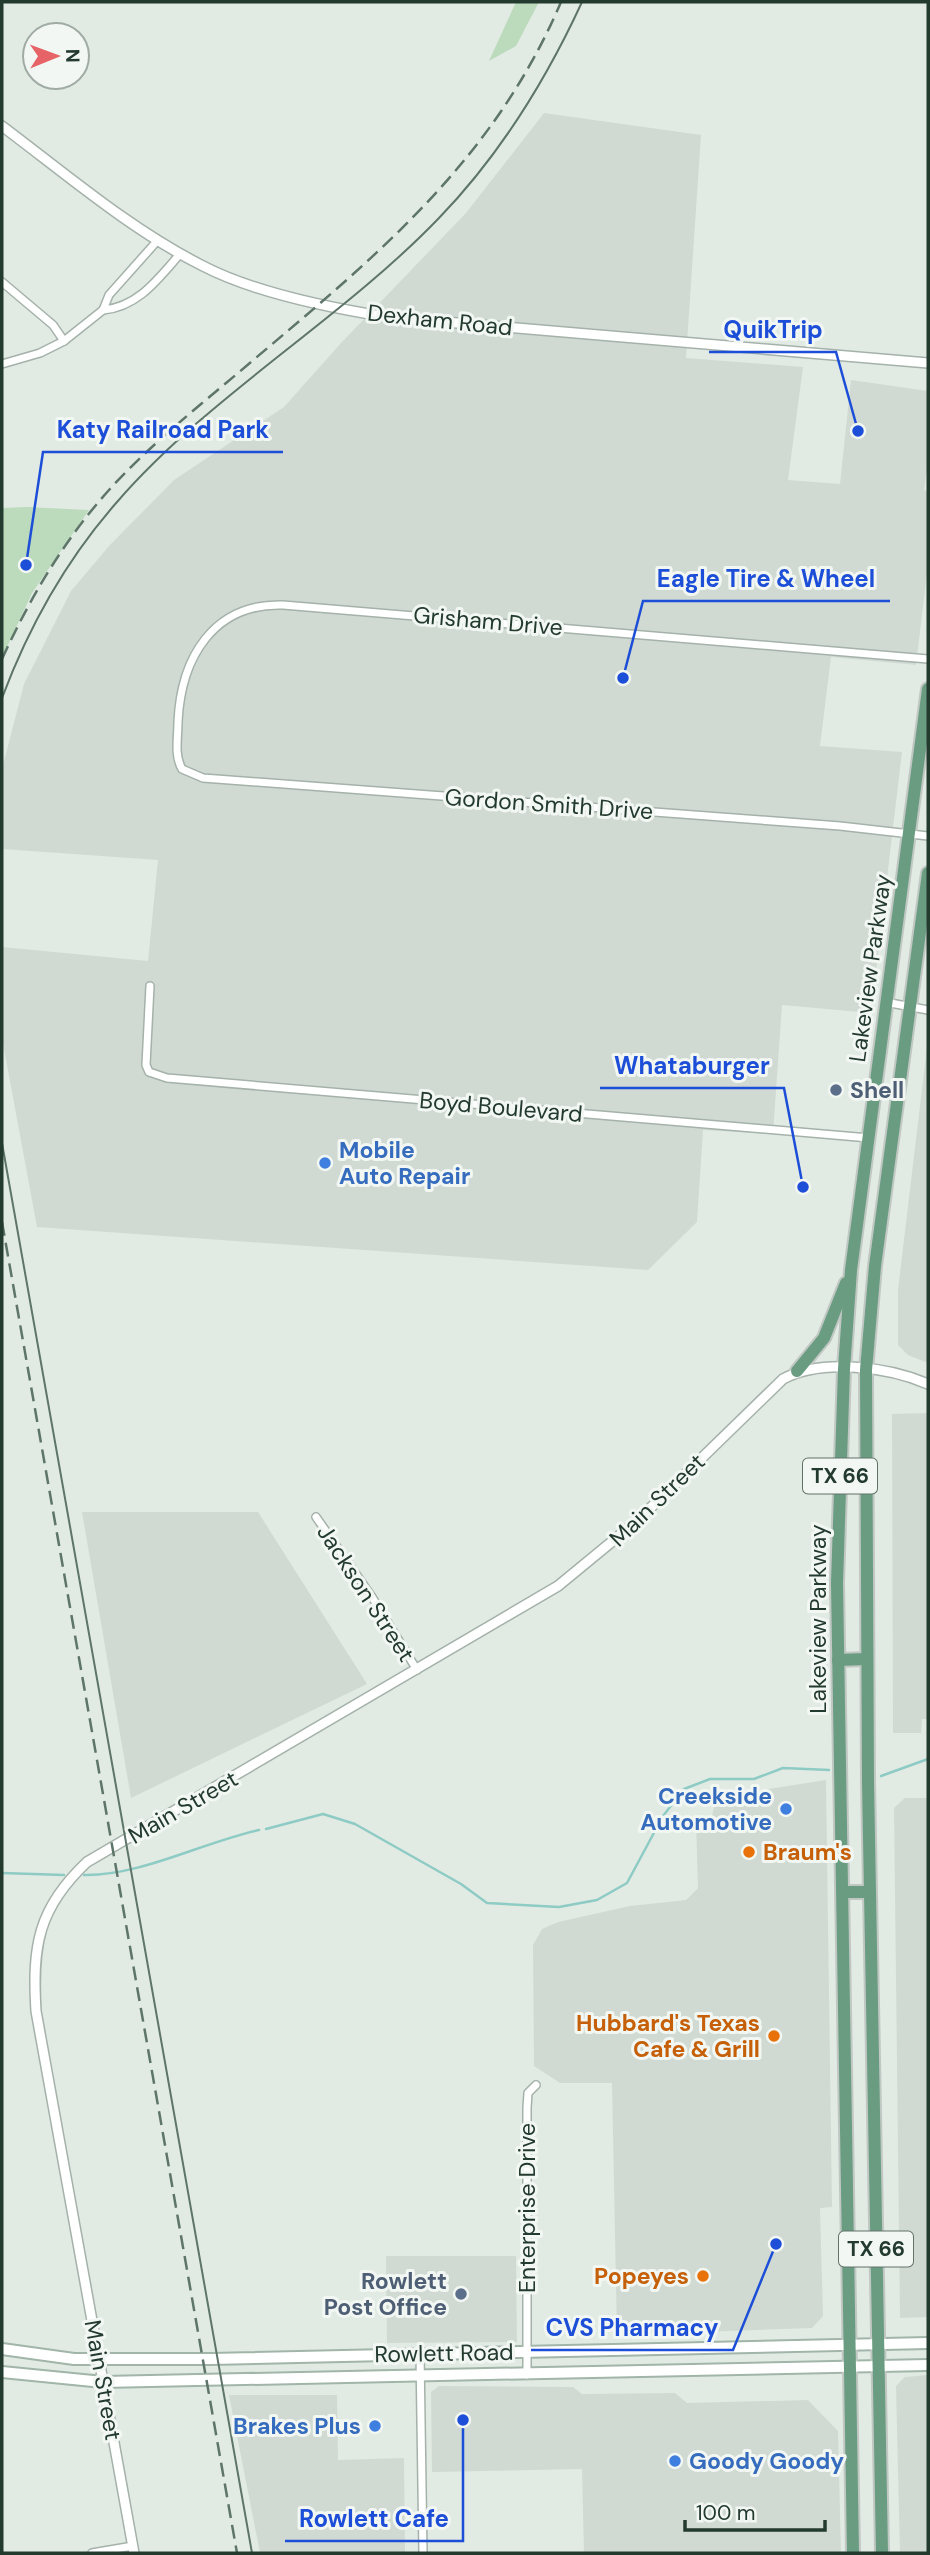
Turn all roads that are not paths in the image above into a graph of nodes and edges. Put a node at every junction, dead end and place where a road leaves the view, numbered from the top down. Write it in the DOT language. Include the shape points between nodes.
graph roads {
  1 [pos="2,126"];
  2 [pos="158,240"];
  3 [pos="180,254"];
  4 [pos="2,282"];
  5 [pos="103,310"];
  6 [pos="64,341"];
  7 [pos="928,363"];
  8 [pos="2,364"];
  9 [pos="928,659"];
  10 [pos="928,690"];
  11 [pos="189,774"];
  12 [pos="910,833"];
  13 [pos="928,836"];
  14 [pos="928,874"];
  15 [pos="150,986"];
  16 [pos="885,1002"];
  17 [pos="909,1005"];
  18 [pos="928,1010"];
  19 [pos="893,1130"];
  20 [pos="869,1138"];
  21 [pos="891,1147"];
  22 [pos="851,1270"];
  23 [pos="844,1369"];
  24 [pos="866,1370"];
  25 [pos="797,1371"];
  26 [pos="928,1384"];
  27 [pos="316,1517"];
  28 [pos="866,1659"];
  29 [pos="838,1660"];
  30 [pos="417,1670"];
  31 [pos="843,1892"];
  32 [pos="870,1892"];
  33 [pos="536,2085"];
  34 [pos="872,2088"];
  35 [pos="846,2090"];
  36 [pos="850,2343"];
  37 [pos="928,2343"];
  38 [pos="878,2344"];
  39 [pos="2,2349"];
  40 [pos="527,2351"];
  41 [pos="421,2354"];
  42 [pos="99,2359"];
  43 [pos="928,2365"];
  44 [pos="851,2366"];
  45 [pos="878,2366"];
  46 [pos="2,2372"];
  47 [pos="527,2375"];
  48 [pos="421,2377"];
  49 [pos="103,2382"];
  50 [pos="133,2550"];
  51 [pos="92,2553"];
  52 [pos="423,2553"];
  53 [pos="853,2553"];
  54 [pos="882,2553"];
  1 -- 2 [label="street, Dexham Road"];
  2 -- 3 [label="street, Dexham Road"];
  2 -- 5 [label="street" via="109,295"];
  3 -- 5 [label="street" via="128,304"];
  3 -- 7 [label="street, Dexham Road" via="242,282 387,317"];
  4 -- 6 [label="street" via="53,324"];
  5 -- 6 [label="street"];
  6 -- 8 [label="street"];
  9 -- 11 [label="street, Grisham Drive" via="283,605 248,606 216,627 185,672 178,702 177,757"];
  10 -- 12 [label="main road, Lakeview Parkway / TX 66"];
  11 -- 12 [label="street, Gordon Smith Drive"];
  12 -- 13 [label="street, Gordon Smith Drive"];
  12 -- 16 [label="main road, Lakeview Parkway / TX 66"];
  14 -- 17 [label="main road, Lakeview Parkway / TX 66"];
  15 -- 20 [label="street, Boyd Boulevard" via="145,1057 149,1072 167,1078"];
  16 -- 17 [label="street"];
  16 -- 20 [label="main road, Lakeview Parkway / TX 66"];
  17 -- 18 [label="street"];
  17 -- 19 [label="main road, Lakeview Parkway / TX 66"];
  19 -- 20 [label="main road"];
  19 -- 21 [label="main road, Lakeview Parkway / TX 66"];
  20 -- 21 [label="main road"];
  20 -- 22 [label="main road, Lakeview Parkway / TX 66"];
  21 -- 24 [label="main road, Lakeview Parkway / TX 66"];
  22 -- 23 [label="main road, Lakeview Parkway / TX 66"];
  22 -- 25 [label="main road" via="824,1338"];
  23 -- 24 [label="street"];
  23 -- 25 [label="street"];
  23 -- 29 [label="main road, Lakeview Parkway / TX 66"];
  24 -- 26 [label="street" via="914,1377"];
  24 -- 28 [label="main road, Lakeview Parkway / TX 66"];
  25 -- 30 [label="street, Main Street" via="748,1410 598,1556 532,1604"];
  27 -- 30 [label="street, Jackson Street"];
  28 -- 29 [label="main road"];
  28 -- 32 [label="main road, Lakeview Parkway / TX 66"];
  29 -- 31 [label="main road, Lakeview Parkway / TX 66"];
  30 -- 42 [label="street, Main Street" via="87,1863 59,1892 45,1916 34,1959 37,2011"];
  31 -- 32 [label="main road"];
  31 -- 35 [label="main road, Lakeview Parkway / TX 66"];
  32 -- 34 [label="main road, Lakeview Parkway / TX 66"];
  33 -- 40 [label="street, Enterprise Drive" via="528,2093 527,2108"];
  34 -- 35 [label="main road"];
  34 -- 38 [label="main road, Lakeview Parkway / TX 66"];
  35 -- 36 [label="main road, Lakeview Parkway / TX 66"];
  36 -- 38 [label="main road, Rowlett Road"];
  36 -- 40 [label="main road, Rowlett Road"];
  36 -- 44 [label="main road, Lakeview Parkway / TX 66"];
  37 -- 38 [label="main road, Rowlett Road"];
  38 -- 45 [label="main road, Lakeview Parkway / TX 66"];
  39 -- 42 [label="main road, Rowlett Road" via="55,2358"];
  40 -- 41 [label="main road, Rowlett Road"];
  40 -- 47 [label="street, Enterprise Drive"];
  41 -- 42 [label="main road, Rowlett Road"];
  41 -- 48 [label="street"];
  42 -- 49 [label="street, Main Street"];
  43 -- 45 [label="main road, Rowlett Road"];
  44 -- 45 [label="main road, Rowlett Road"];
  44 -- 47 [label="main road, Rowlett Road"];
  44 -- 53 [label="main road, Lakeview Parkway / TX 66"];
  45 -- 54 [label="main road, Lakeview Parkway / TX 66"];
  46 -- 49 [label="main road, Rowlett Road"];
  47 -- 48 [label="main road, Rowlett Road"];
  48 -- 49 [label="main road, Rowlett Road"];
  48 -- 52 [label="street"];
  49 -- 50 [label="street, Main Street"];
  50 -- 51 [label="street"];
}
